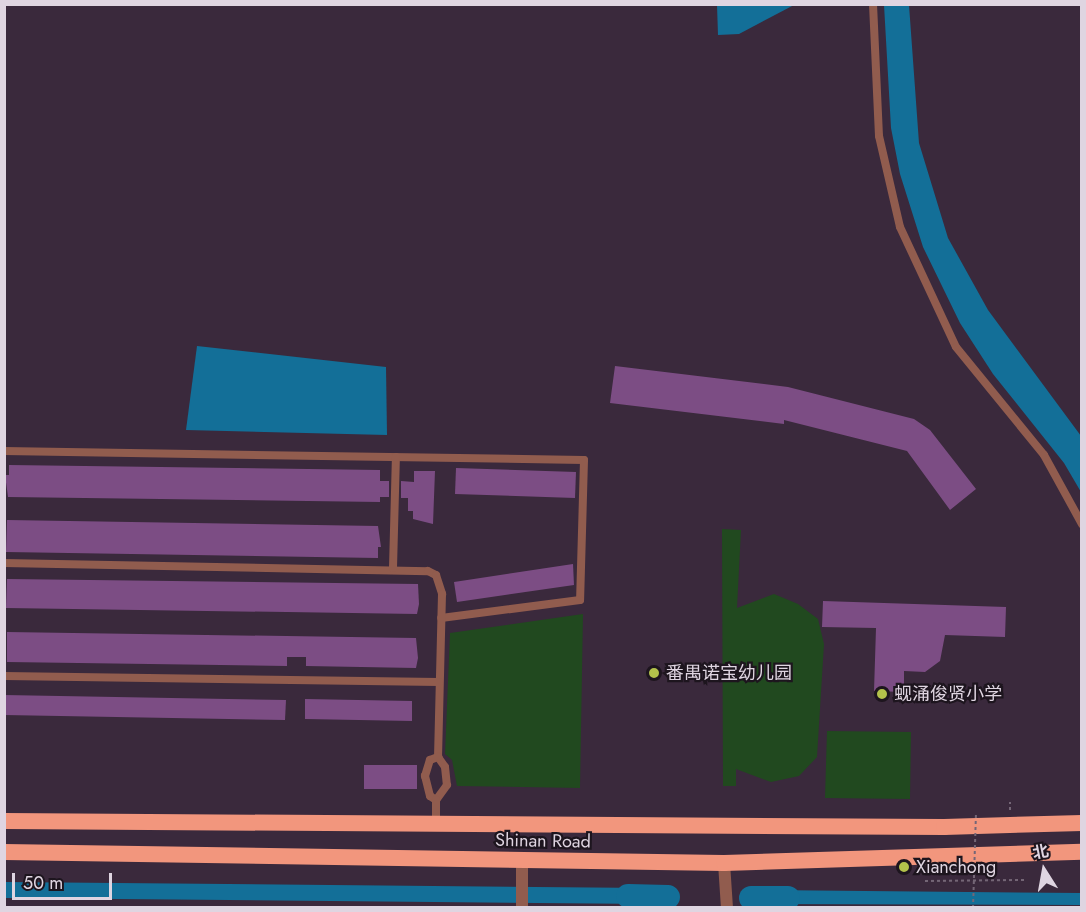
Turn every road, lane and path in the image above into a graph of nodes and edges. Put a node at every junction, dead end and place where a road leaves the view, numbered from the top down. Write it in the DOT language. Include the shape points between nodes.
graph roads {
  1 [pos="873,4"];
  2 [pos="4,451"];
  3 [pos="396,457"];
  4 [pos="1082,524"];
  5 [pos="4,563"];
  6 [pos="393,568"];
  7 [pos="441,618"];
  8 [pos="4,676"];
  9 [pos="439,682"];
  10 [pos="438,757"];
  11 [pos="436,801"];
  12 [pos="976,812"];
  13 [pos="4,821"];
  14 [pos="1082,823"];
  15 [pos="436,825"];
  16 [pos="4,852"];
  17 [pos="1082,852"];
  18 [pos="522,860"];
  19 [pos="724,863"];
  20 [pos="974,880"];
  21 [pos="1025,880"];
  22 [pos="925,881"];
  23 [pos="522,908"];
  24 [pos="727,908"];
  25 [pos="973,908"];
  1 -- 4 [label="lane" via="879,136 900,226 956,347 1044,455"];
  2 -- 3 [label="lane"];
  3 -- 6 [label="lane"];
  3 -- 7 [label="lane" via="584,460 580,600"];
  5 -- 6 [label="lane"];
  6 -- 7 [label="lane" via="417,568 436,575 442,594"];
  7 -- 9 [label="lane"];
  8 -- 9 [label="lane"];
  9 -- 10 [label="lane"];
  10 -- 11 [label="lane" via="445,767 447,785"];
  10 -- 11 [label="lane" via="430,759 425,776 430,796"];
  11 -- 15 [label="lane"];
  12 -- 20 [label="path, bridge"];
  13 -- 15 [label="highway, Shinan Road"];
  14 -- 15 [label="highway, Shinan Road" via="944,827"];
  16 -- 18 [label="highway, Shinan Road"];
  17 -- 19 [label="highway, Shinan Road"];
  18 -- 19 [label="highway, Shinan Road"];
  18 -- 23 [label="street"];
  19 -- 24 [label="street"];
  20 -- 21 [label="path"];
  20 -- 22 [label="path"];
  20 -- 25 [label="path, bridge"];
}
